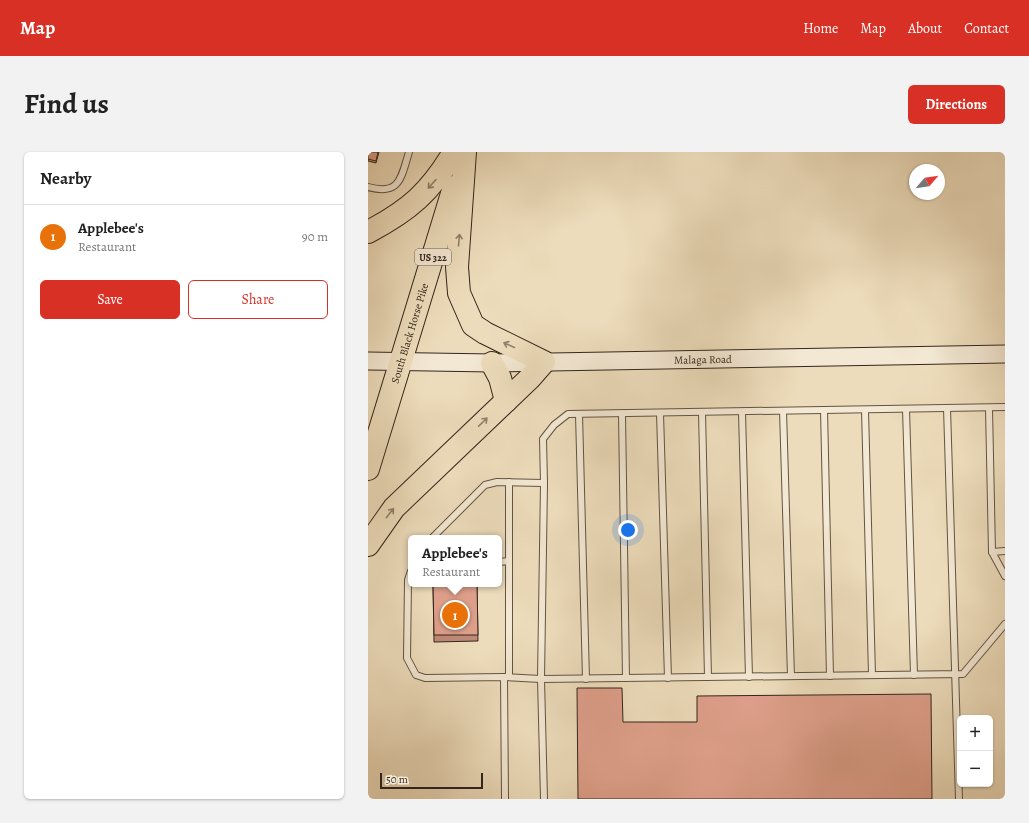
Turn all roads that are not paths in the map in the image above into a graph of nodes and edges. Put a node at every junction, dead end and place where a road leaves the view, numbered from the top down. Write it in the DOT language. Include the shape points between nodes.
graph roads {
  1 [pos="409,152"];
  2 [pos="454,152"];
  3 [pos="465,152"];
  4 [pos="368,187"];
  5 [pos="368,232"];
  6 [pos="1005,354"];
  7 [pos="368,361"];
  8 [pos="402,362"];
  9 [pos="544,362"];
  10 [pos="492,363"];
  11 [pos="506,401"];
  12 [pos="1005,407"];
  13 [pos="947,408"];
  14 [pos="989,408"];
  15 [pos="906,409"];
  16 [pos="824,410"];
  17 [pos="865,410"];
  18 [pos="784,411"];
  19 [pos="702,412"];
  20 [pos="742,412"];
  21 [pos="660,413"];
  22 [pos="579,414"];
  23 [pos="622,414"];
  24 [pos="368,469"];
  25 [pos="509,482"];
  26 [pos="544,483"];
  27 [pos="435,535"];
  28 [pos="368,545"];
  29 [pos="1005,551"];
  30 [pos="992,552"];
  31 [pos="509,561"];
  32 [pos="502,562"];
  33 [pos="1005,576"];
  34 [pos="408,580"];
  35 [pos="1005,624"];
  36 [pos="954,674"];
  37 [pos="872,675"];
  38 [pos="914,675"];
  39 [pos="791,676"];
  40 [pos="830,676"];
  41 [pos="506,677"];
  42 [pos="708,677"];
  43 [pos="749,677"];
  44 [pos="626,678"];
  45 [pos="668,678"];
  46 [pos="541,679"];
  47 [pos="586,679"];
  48 [pos="505,799"];
  49 [pos="544,799"];
  50 [pos="959,799"];
  1 -- 4 [label="lane" via="397,185 385,190"];
  2 -- 5 [label="highway, one-way" via="440,175 416,202"];
  3 -- 8 [label="highway, South Black Horse Pike / US 322"];
  9 -- 3 [label="highway, one-way" via="473,325 461,300 457,267"];
  6 -- 9 [label="main road, Malaga Road"];
  7 -- 8 [label="main road, Malaga Road"];
  8 -- 10 [label="main road, Malaga Road"];
  8 -- 24 [label="highway, South Black Horse Pike / US 322"];
  9 -- 10 [label="main road, Malaga Road"];
  9 -- 11 [label="highway"];
  10 -- 11 [label="highway" via="500,378"];
  28 -- 11 [label="highway, one-way" via="394,508"];
  12 -- 14 [label="lane"];
  13 -- 14 [label="lane"];
  13 -- 15 [label="lane"];
  13 -- 36 [label="lane"];
  14 -- 30 [label="lane"];
  15 -- 17 [label="lane"];
  15 -- 38 [label="lane"];
  16 -- 17 [label="lane"];
  16 -- 18 [label="lane"];
  16 -- 40 [label="lane"];
  17 -- 37 [label="lane"];
  18 -- 20 [label="lane"];
  18 -- 39 [label="lane"];
  19 -- 20 [label="lane"];
  19 -- 21 [label="lane"];
  19 -- 42 [label="lane"];
  20 -- 43 [label="lane"];
  21 -- 23 [label="lane"];
  21 -- 45 [label="lane"];
  22 -- 23 [label="lane"];
  22 -- 26 [label="lane" via="568,414 554,425 543,439"];
  22 -- 47 [label="lane"];
  23 -- 44 [label="lane"];
  25 -- 26 [label="lane"];
  25 -- 27 [label="lane" via="485,485"];
  25 -- 31 [label="lane"];
  26 -- 46 [label="lane"];
  29 -- 30 [label="lane"];
  30 -- 33 [label="lane"];
  31 -- 32 [label="lane"];
  31 -- 41 [label="lane"];
  34 -- 41 [label="lane" via="407,658 416,675 425,678"];
  35 -- 36 [label="lane" via="963,674"];
  36 -- 38 [label="lane"];
  36 -- 50 [label="lane"];
  37 -- 38 [label="lane"];
  37 -- 40 [label="lane"];
  39 -- 40 [label="lane"];
  39 -- 43 [label="lane"];
  41 -- 46 [label="lane"];
  41 -- 48 [label="lane"];
  42 -- 43 [label="lane"];
  42 -- 45 [label="lane"];
  44 -- 45 [label="lane"];
  44 -- 47 [label="lane"];
  46 -- 47 [label="lane"];
  46 -- 49 [label="lane"];
}
